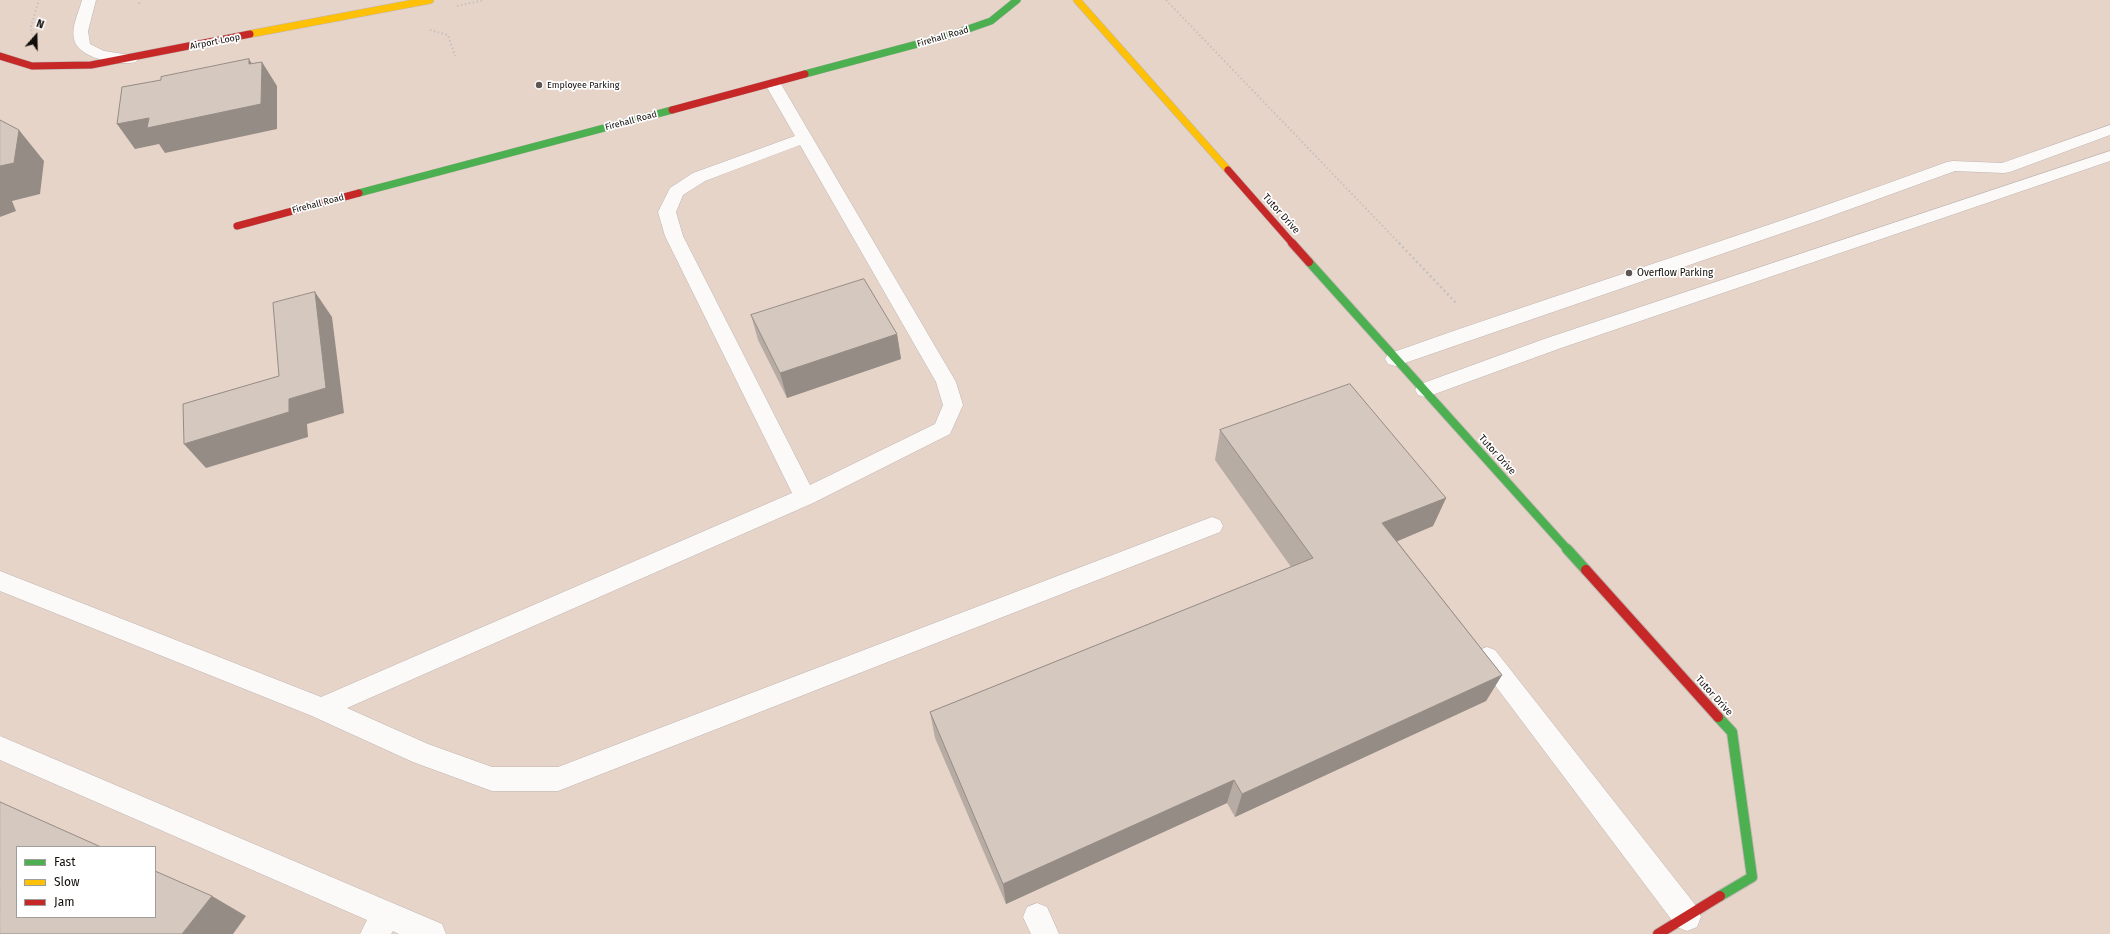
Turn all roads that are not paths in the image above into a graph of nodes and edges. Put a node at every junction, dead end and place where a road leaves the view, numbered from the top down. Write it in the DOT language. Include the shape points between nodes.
graph roads {
  1 [pos="89,0"];
  2 [pos="430,0"];
  3 [pos="1017,0"];
  4 [pos="1078,0"];
  5 [pos="0,56"];
  6 [pos="131,59"];
  7 [pos="773,84"];
  8 [pos="2110,130"];
  9 [pos="805,138"];
  10 [pos="2110,156"];
  11 [pos="237,226"];
  12 [pos="1395,359"];
  13 [pos="1425,390"];
  14 [pos="804,497"];
  15 [pos="1212,526"];
  16 [pos="0,580"];
  17 [pos="1486,657"];
  18 [pos="321,708"];
  19 [pos="0,748"];
  20 [pos="1687,917"];
  21 [pos="381,924"];
  22 [pos="432,934"];
  23 [pos="1658,934"];
  1 -- 6 [label="lane" via="81,39 84,46 92,52"];
  2 -- 6 [label="street, Airport Loop"];
  3 -- 7 [label="street, Firehall Road" via="1003,14 978,26"];
  4 -- 12 [label="street, Tutor Drive"];
  5 -- 6 [label="street, Airport Loop" via="32,66 91,65"];
  7 -- 9 [label="lane"];
  7 -- 11 [label="street, Firehall Road"];
  8 -- 12 [label="lane" via="2004,168 1953,166"];
  9 -- 14 [label="lane" via="699,177 676,192 667,212 674,236"];
  9 -- 14 [label="lane" via="946,382 952,405 942,429"];
  10 -- 13 [label="lane" via="1562,340"];
  12 -- 13 [label="street, Tutor Drive"];
  13 -- 20 [label="street, Tutor Drive" via="1732,732 1752,877"];
  14 -- 18 [label="lane"];
  15 -- 18 [label="lane" via="558,779 492,779 422,754"];
  16 -- 18 [label="lane"];
  17 -- 20 [label="lane"];
  19 -- 21 [label="lane"];
  20 -- 23 [label="street, Tutor Drive"];
  21 -- 22 [label="lane"];
}
